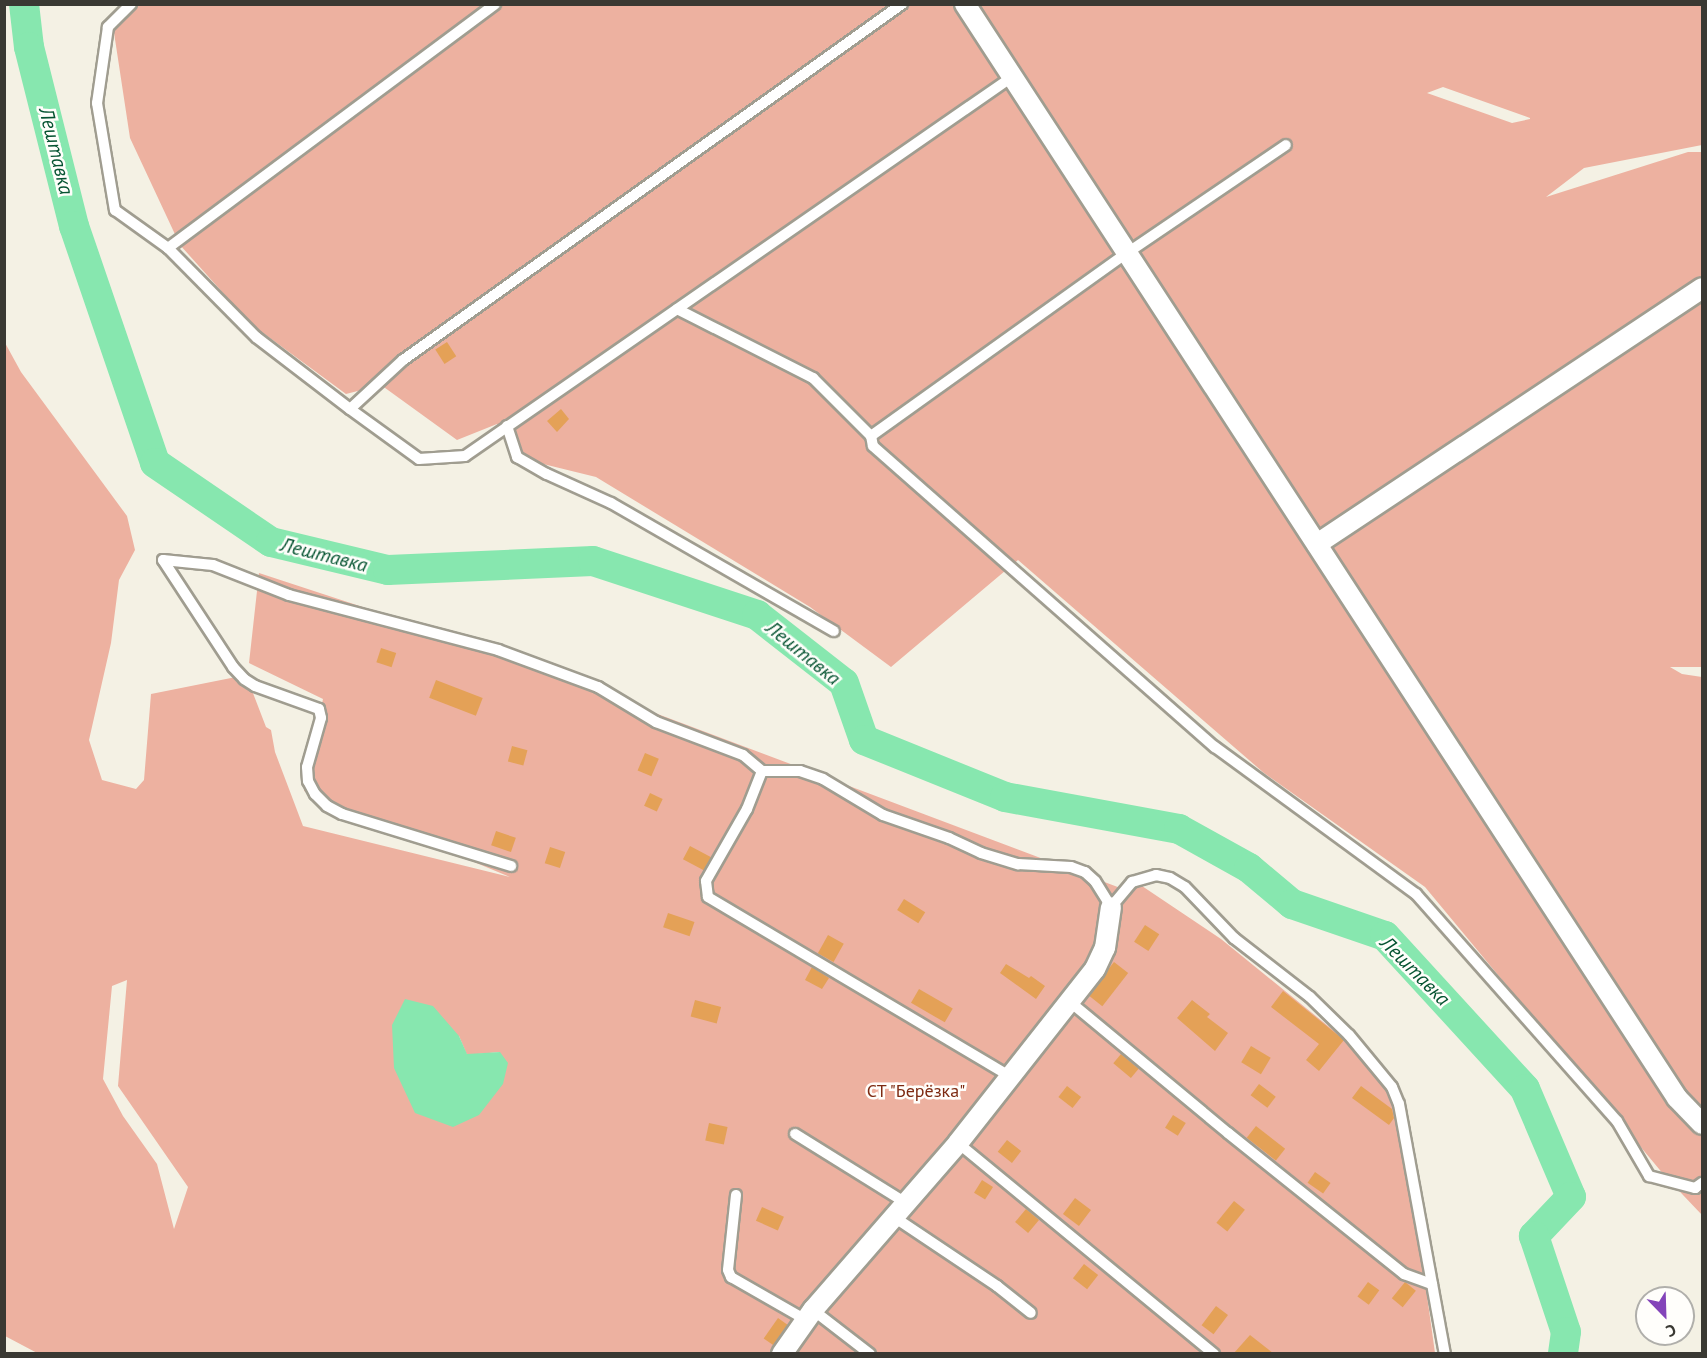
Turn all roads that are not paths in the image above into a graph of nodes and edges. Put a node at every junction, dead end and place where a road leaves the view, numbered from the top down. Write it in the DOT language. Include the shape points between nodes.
graph roads {
  1 [pos="131,4"];
  2 [pos="495,4"];
  3 [pos="902,4"];
  4 [pos="965,4"];
  5 [pos="1012,77"];
  6 [pos="1286,145"];
  7 [pos="168,248"];
  8 [pos="1126,253"];
  9 [pos="1702,288"];
  10 [pos="676,309"];
  11 [pos="350,409"];
  12 [pos="507,426"];
  13 [pos="871,436"];
  14 [pos="1317,544"];
  15 [pos="834,631"];
  16 [pos="762,771"];
  17 [pos="511,867"];
  18 [pos="1111,907"];
  19 [pos="1069,1000"];
  20 [pos="1010,1076"];
  21 [pos="1702,1124"];
  22 [pos="795,1134"];
  23 [pos="958,1143"];
  24 [pos="1702,1183"];
  25 [pos="736,1195"];
  26 [pos="900,1210"];
  27 [pos="1432,1284"];
  28 [pos="1031,1312"];
  29 [pos="810,1315"];
  30 [pos="782,1353"];
  31 [pos="870,1353"];
  32 [pos="1214,1353"];
  33 [pos="1445,1353"];
  1 -- 7 [label="lane" via="108,27 97,103 115,210"];
  2 -- 7 [label="lane"];
  3 -- 11 [label="lane" via="403,360"];
  4 -- 5 [label="street"];
  5 -- 8 [label="street"];
  5 -- 10 [label="lane"];
  6 -- 8 [label="lane"];
  7 -- 11 [label="lane" via="256,337"];
  8 -- 13 [label="lane"];
  8 -- 14 [label="street"];
  9 -- 14 [label="street"];
  10 -- 12 [label="lane"];
  10 -- 13 [label="lane" via="813,378"];
  11 -- 12 [label="lane" via="419,459 465,456"];
  12 -- 15 [label="lane" via="517,457 611,503"];
  13 -- 24 [label="lane" via="873,446 1215,747 1416,894 1617,1121 1649,1176 1695,1188"];
  14 -- 21 [label="street" via="1677,1098"];
  16 -- 17 [label="lane" via="742,755 656,722 598,687 498,650 289,595 213,565 163,560 244,679 319,709 321,718 307,767 308,781 327,806"];
  16 -- 18 [label="lane" via="800,771 823,779 883,815 981,853 1018,864 1071,867 1084,872 1095,880"];
  16 -- 20 [label="lane" via="747,809 706,881 708,897"];
  18 -- 19 [label="street" via="1105,948 1095,969"];
  18 -- 27 [label="lane" via="1132,882 1156,875 1185,887 1234,938 1310,997 1383,1073 1398,1104"];
  19 -- 20 [label="street"];
  19 -- 27 [label="lane" via="1404,1274"];
  20 -- 23 [label="street"];
  22 -- 26 [label="lane"];
  23 -- 26 [label="street"];
  23 -- 32 [label="lane"];
  25 -- 29 [label="lane" via="728,1270 731,1277"];
  26 -- 28 [label="lane"];
  26 -- 29 [label="street"];
  27 -- 33 [label="lane"];
  29 -- 30 [label="street"];
  29 -- 31 [label="lane"];
}
